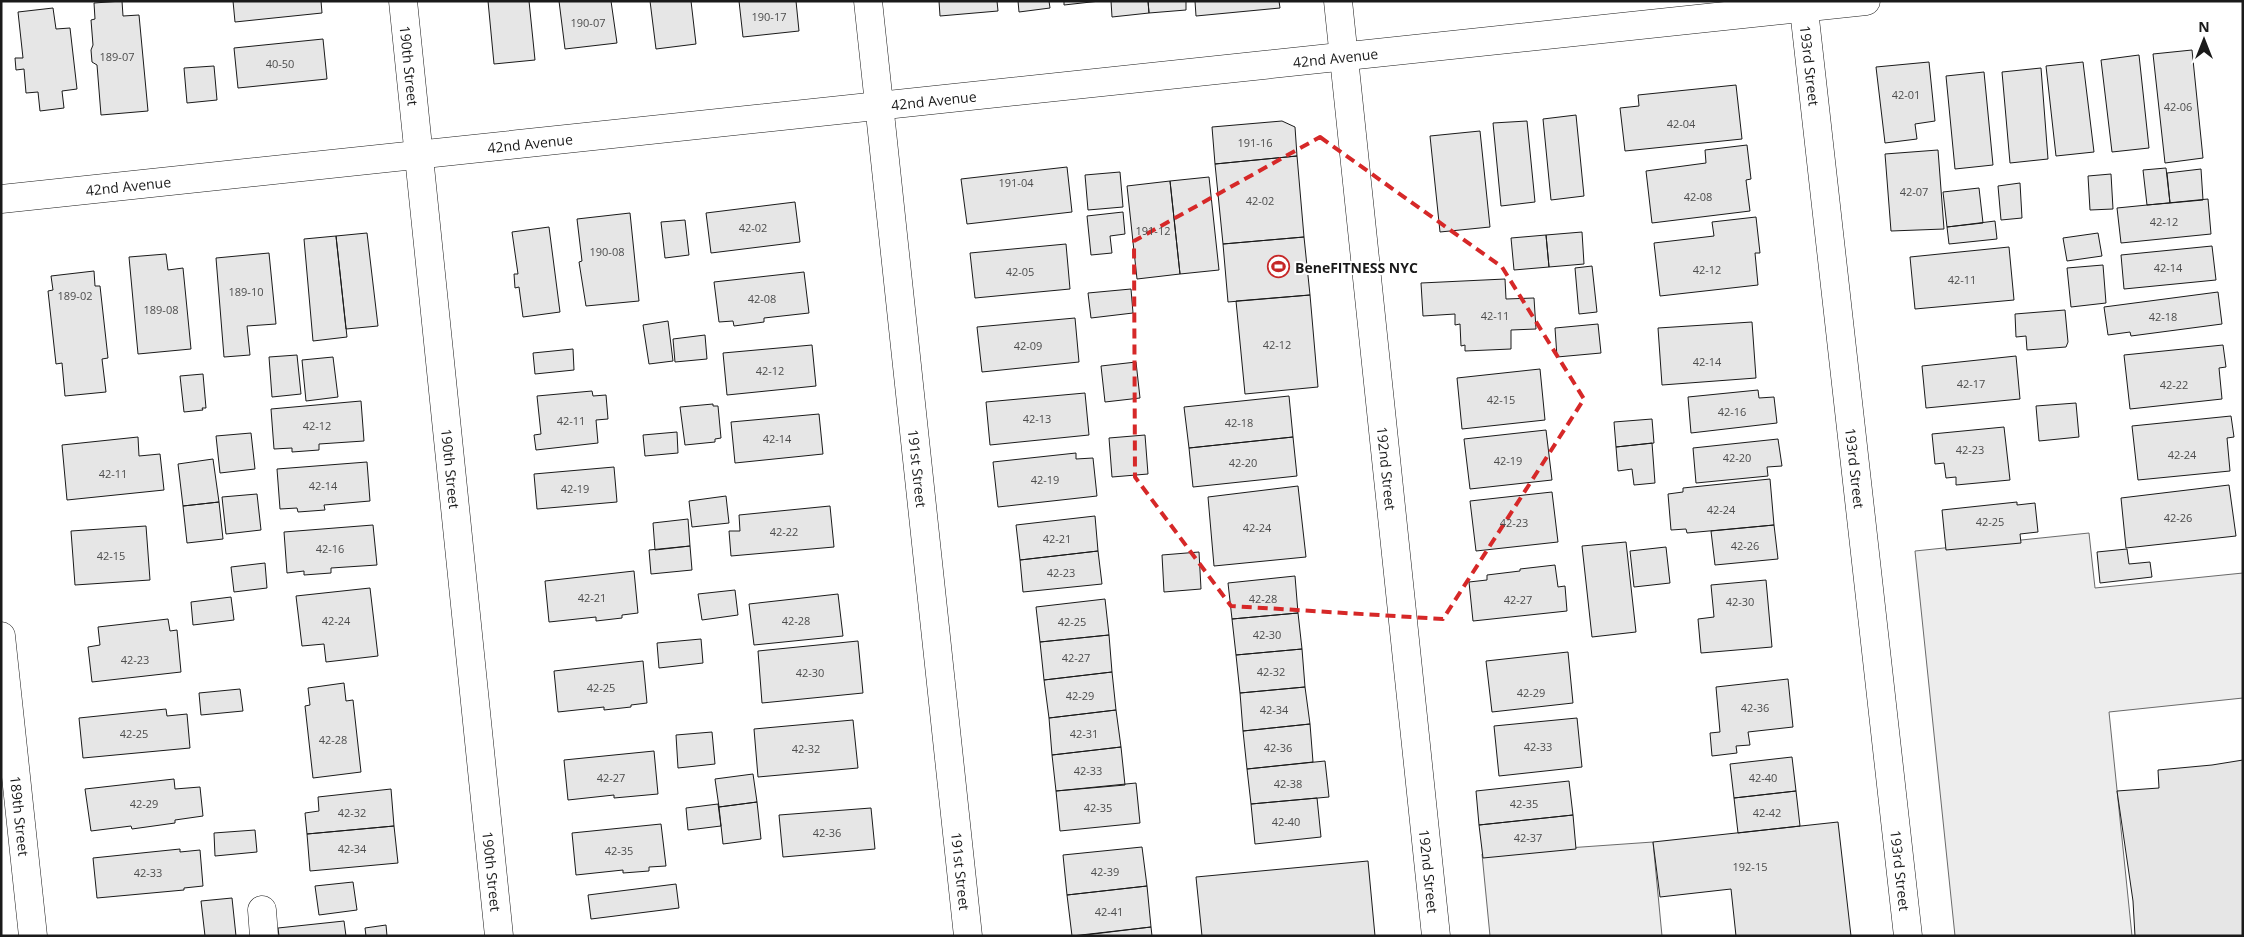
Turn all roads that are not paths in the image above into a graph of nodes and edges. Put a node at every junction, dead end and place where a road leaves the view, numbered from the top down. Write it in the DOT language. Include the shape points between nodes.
graph roads {
  1 [pos="403,1"];
  2 [pos="868,1"];
  3 [pos="1338,1"];
  4 [pos="1866,1"];
  5 [pos="1803,5"];
  6 [pos="1344,57"];
  7 [pos="879,106"];
  8 [pos="419,154"];
  9 [pos="1,199"];
  10 [pos="1,636"];
  11 [pos="32,936"];
  12 [pos="499,936"];
  13 [pos="968,936"];
  14 [pos="1436,936"];
  15 [pos="1908,936"];
  1 -- 8 [label="street, 190th Street"];
  2 -- 7 [label="street, 191st Street"];
  3 -- 6 [label="street, 192nd Street"];
  4 -- 5 [label="street, 42nd Avenue"];
  5 -- 6 [label="street, 42nd Avenue"];
  5 -- 15 [label="street, 193rd Street"];
  6 -- 7 [label="street, 42nd Avenue"];
  6 -- 14 [label="street, 192nd Street"];
  7 -- 8 [label="street, 42nd Avenue"];
  7 -- 13 [label="street, 191st Street"];
  8 -- 9 [label="street, 42nd Avenue"];
  8 -- 12 [label="street, 190th Street"];
  10 -- 11 [label="street, 189th Street"];
}
